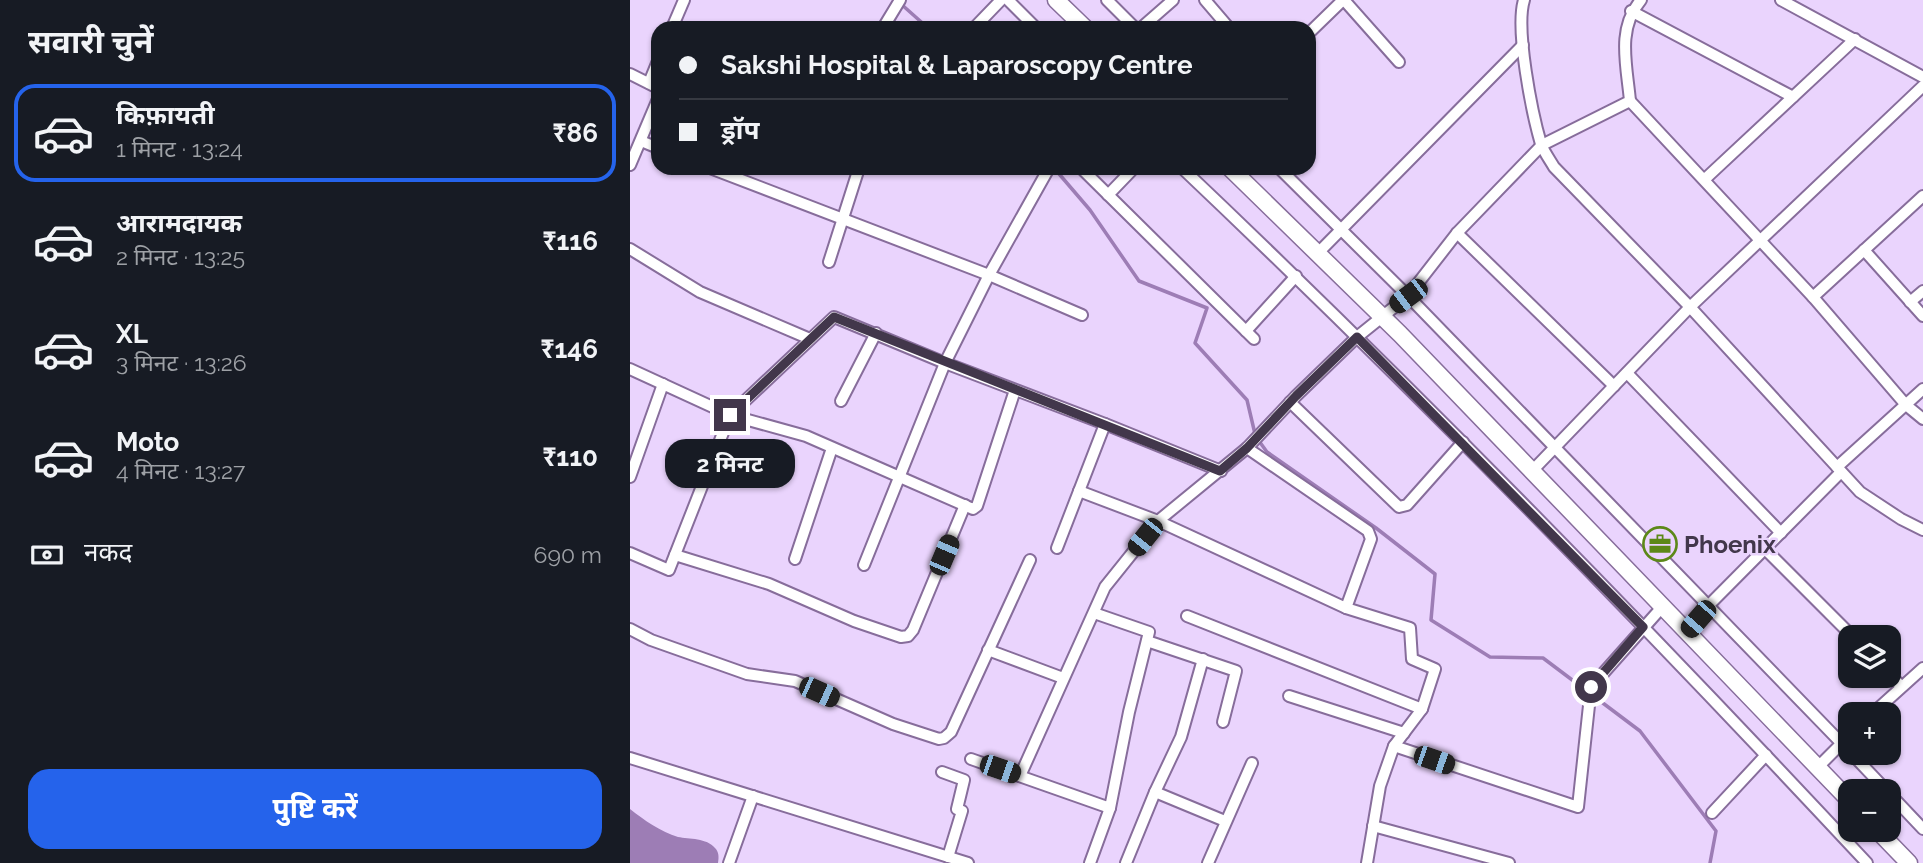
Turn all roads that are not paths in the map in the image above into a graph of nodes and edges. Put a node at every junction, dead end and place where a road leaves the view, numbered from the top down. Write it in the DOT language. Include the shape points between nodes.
graph roads {
  1 [pos="684,0"];
  2 [pos="900,0"];
  3 [pos="1001,0"];
  4 [pos="1008,0"];
  5 [pos="1056,0"];
  6 [pos="1107,0"];
  7 [pos="1172,0"];
  8 [pos="1205,0"];
  9 [pos="1343,0"];
  10 [pos="1524,0"];
  11 [pos="1640,0"];
  12 [pos="1781,0"];
  13 [pos="1631,11"];
  14 [pos="675,21"];
  15 [pos="887,21"];
  16 [pos="981,21"];
  17 [pos="1029,21"];
  18 [pos="1078,21"];
  19 [pos="1128,21"];
  20 [pos="1149,21"];
  21 [pos="1223,21"];
  22 [pos="1316,26"];
  23 [pos="1855,39"];
  24 [pos="1523,45"];
  25 [pos="1399,62"];
  26 [pos="630,74"];
  27 [pos="1923,77"];
  28 [pos="651,84"];
  29 [pos="1923,86"];
  30 [pos="1793,97"];
  31 [pos="1630,101"];
  32 [pos="651,116"];
  33 [pos="641,141"];
  34 [pos="651,145"];
  35 [pos="1542,145"];
  36 [pos="630,165"];
  37 [pos="728,175"];
  38 [pos="857,175"];
  39 [pos="1044,175"];
  40 [pos="1088,175"];
  41 [pos="1127,175"];
  42 [pos="1189,175"];
  43 [pos="1237,175"];
  44 [pos="1286,175"];
  45 [pos="1705,179"];
  46 [pos="1108,195"];
  47 [pos="1923,197"];
  48 [pos="842,219"];
  49 [pos="1342,230"];
  50 [pos="1457,233"];
  51 [pos="1761,241"];
  52 [pos="630,248"];
  53 [pos="1864,250"];
  54 [pos="1317,254"];
  55 [pos="829,262"];
  56 [pos="989,275"];
  57 [pos="1296,276"];
  58 [pos="1923,291"];
  59 [pos="1408,296"];
  60 [pos="1813,297"];
  61 [pos="1910,302"];
  62 [pos="1690,307"];
  63 [pos="1082,315"];
  64 [pos="1381,316"];
  65 [pos="1923,317"];
  66 [pos="876,333"];
  67 [pos="1357,337"];
  68 [pos="810,339"];
  69 [pos="945,363"];
  70 [pos="630,369"];
  71 [pos="1627,373"];
  72 [pos="663,384"];
  73 [pos="1614,386"];
  74 [pos="1923,389"];
  75 [pos="1015,390"];
  76 [pos="841,401"];
  77 [pos="1290,402"];
  78 [pos="1906,405"];
  79 [pos="730,415"];
  80 [pos="1923,419"];
  81 [pos="1105,424"];
  82 [pos="1463,442"];
  83 [pos="832,447"];
  84 [pos="1555,447"];
  85 [pos="1247,448"];
  86 [pos="1839,469"];
  87 [pos="1220,471"];
  88 [pos="1532,471"];
  89 [pos="630,477"];
  90 [pos="900,478"];
  91 [pos="1079,491"];
  92 [pos="965,505"];
  93 [pos="1158,521"];
  94 [pos="1923,530"];
  95 [pos="1781,533"];
  96 [pos="1057,548"];
  97 [pos="1765,549"];
  98 [pos="630,553"];
  99 [pos="676,555"];
  100 [pos="796,559"];
  101 [pos="1030,560"];
  102 [pos="864,565"];
  103 [pos="1663,606"];
  104 [pos="1709,606"];
  105 [pos="1346,608"];
  106 [pos="1094,613"];
  107 [pos="1187,616"];
  108 [pos="1841,625"];
  109 [pos="1643,627"];
  110 [pos="630,629"];
  111 [pos="1687,632"];
  112 [pos="1147,641"];
  113 [pos="988,650"];
  114 [pos="1203,659"];
  115 [pos="1923,668"];
  116 [pos="1063,678"];
  117 [pos="1901,686"];
  118 [pos="1899,688"];
  119 [pos="1289,696"];
  120 [pos="1884,702"];
  121 [pos="1422,709"];
  122 [pos="1223,722"];
  123 [pos="1404,733"];
  124 [pos="1838,736"];
  125 [pos="1394,746"];
  126 [pos="1838,753"];
  127 [pos="1766,755"];
  128 [pos="630,758"];
  129 [pos="971,759"];
  130 [pos="1252,763"];
  131 [pos="1865,765"];
  132 [pos="1817,768"];
  133 [pos="942,772"];
  134 [pos="1020,776"];
  135 [pos="1877,779"];
  136 [pos="1838,790"];
  137 [pos="1155,792"];
  138 [pos="753,796"];
  139 [pos="1901,805"];
  140 [pos="1110,808"];
  141 [pos="1712,813"];
  142 [pos="1225,821"];
  143 [pos="1373,826"];
  144 [pos="1923,828"];
  145 [pos="1889,842"];
  146 [pos="948,857"];
  147 [pos="729,863"];
  148 [pos="968,863"];
  149 [pos="1090,863"];
  150 [pos="1126,863"];
  151 [pos="1208,863"];
  152 [pos="1367,863"];
  153 [pos="1508,863"];
  154 [pos="1867,863"];
  155 [pos="1909,863"];
  1 -- 14 [label="street"];
  2 -- 15 [label="street"];
  3 -- 16 [label="street"];
  4 -- 17 [label="street"];
  5 -- 18 [label="main road"];
  6 -- 19 [label="street"];
  7 -- 20 [label="street"];
  8 -- 21 [label="street"];
  9 -- 22 [label="street"];
  9 -- 25 [label="street"];
  10 -- 24 [label="street"];
  11 -- 13 [label="street"];
  12 -- 23 [label="street"];
  13 -- 30 [label="street"];
  13 -- 31 [label="street" via="1625,39"];
  23 -- 27 [label="street"];
  23 -- 30 [label="street"];
  24 -- 35 [label="street"];
  24 -- 49 [label="street"];
  26 -- 28 [label="street"];
  29 -- 51 [label="street"];
  30 -- 45 [label="street"];
  31 -- 35 [label="street"];
  31 -- 45 [label="street"];
  32 -- 33 [label="street"];
  33 -- 34 [label="street"];
  33 -- 36 [label="street"];
  35 -- 50 [label="street"];
  35 -- 62 [label="street" via="1554,167"];
  37 -- 48 [label="street"];
  38 -- 48 [label="street"];
  39 -- 56 [label="street"];
  40 -- 46 [label="street"];
  41 -- 46 [label="street"];
  42 -- 57 [label="street"];
  43 -- 54 [label="main road"];
  44 -- 49 [label="street"];
  45 -- 51 [label="street"];
  46 -- 57 [label="street" via="1250,335"];
  47 -- 53 [label="street"];
  48 -- 55 [label="street"];
  48 -- 56 [label="street"];
  49 -- 54 [label="street"];
  49 -- 59 [label="street"];
  50 -- 59 [label="street"];
  50 -- 73 [label="street"];
  51 -- 60 [label="street"];
  51 -- 62 [label="street"];
  52 -- 68 [label="street" via="693,288"];
  53 -- 60 [label="street"];
  53 -- 61 [label="street"];
  54 -- 64 [label="main road"];
  56 -- 63 [label="street"];
  56 -- 69 [label="street"];
  57 -- 67 [label="street"];
  58 -- 61 [label="street"];
  59 -- 64 [label="street"];
  59 -- 84 [label="street"];
  60 -- 78 [label="street"];
  61 -- 65 [label="street"];
  62 -- 71 [label="street"];
  62 -- 86 [label="street"];
  64 -- 67 [label="street"];
  64 -- 88 [label="main road"];
  66 -- 68 [label="street" via="834,317"];
  66 -- 69 [label="street"];
  66 -- 76 [label="street"];
  67 -- 77 [label="street"];
  67 -- 82 [label="street"];
  68 -- 79 [label="street"];
  69 -- 75 [label="street"];
  69 -- 90 [label="street"];
  70 -- 72 [label="street"];
  71 -- 73 [label="street"];
  71 -- 95 [label="street"];
  72 -- 79 [label="street"];
  72 -- 89 [label="street"];
  73 -- 84 [label="street"];
  74 -- 78 [label="street"];
  75 -- 81 [label="street"];
  75 -- 92 [label="street" via="977,506"];
  77 -- 82 [label="street" via="1399,507 1407,505"];
  77 -- 85 [label="street"];
  78 -- 80 [label="street"];
  78 -- 86 [label="street"];
  79 -- 83 [label="street"];
  79 -- 99 [label="street"];
  81 -- 87 [label="street"];
  81 -- 91 [label="street"];
  82 -- 109 [label="street"];
  83 -- 90 [label="street"];
  83 -- 100 [label="street"];
  84 -- 88 [label="street"];
  84 -- 104 [label="street"];
  85 -- 87 [label="street"];
  85 -- 105 [label="street" via="1368,531 1371,538"];
  86 -- 94 [label="street" via="1860,492"];
  86 -- 95 [label="street"];
  87 -- 93 [label="street"];
  88 -- 103 [label="main road"];
  90 -- 92 [label="street"];
  90 -- 102 [label="street"];
  91 -- 93 [label="street"];
  91 -- 96 [label="street"];
  92 -- 99 [label="street" via="913,630 901,638 769,584"];
  93 -- 105 [label="street"];
  93 -- 106 [label="street" via="1105,587"];
  95 -- 97 [label="street"];
  97 -- 104 [label="street"];
  97 -- 108 [label="street"];
  98 -- 99 [label="street" via="669,570"];
  101 -- 113 [label="street"];
  103 -- 109 [label="street"];
  103 -- 111 [label="main road"];
  104 -- 111 [label="street"];
  104 -- 124 [label="street"];
  105 -- 121 [label="street" via="1410,628 1412,659 1435,670"];
  106 -- 112 [label="street" via="1149,632"];
  106 -- 116 [label="street"];
  107 -- 121 [label="street"];
  109 -- 125 [label="street" via="1591,687 1578,807"];
  109 -- 127 [label="street"];
  110 -- 113 [label="street" via="747,674 795,681 939,739 951,732"];
  111 -- 132 [label="main road"];
  112 -- 114 [label="street"];
  112 -- 140 [label="street"];
  113 -- 116 [label="street"];
  114 -- 122 [label="street" via="1236,671"];
  114 -- 137 [label="street" via="1181,737"];
  115 -- 117 [label="street"];
  116 -- 134 [label="street"];
  118 -- 120 [label="street"];
  119 -- 123 [label="street"];
  121 -- 123 [label="street"];
  123 -- 125 [label="street"];
  125 -- 143 [label="street"];
  126 -- 132 [label="street"];
  127 -- 141 [label="street"];
  127 -- 154 [label="street"];
  128 -- 138 [label="street"];
  129 -- 134 [label="street"];
  130 -- 142 [label="street"];
  131 -- 135 [label="street"];
  132 -- 136 [label="main road"];
  133 -- 146 [label="street" via="964,780 957,809 962,811"];
  134 -- 140 [label="street"];
  137 -- 142 [label="street"];
  137 -- 150 [label="street"];
  138 -- 146 [label="street"];
  138 -- 147 [label="street"];
  139 -- 144 [label="street"];
  140 -- 149 [label="street"];
  142 -- 151 [label="street"];
  143 -- 152 [label="street"];
  143 -- 153 [label="street"];
  145 -- 155 [label="main road"];
  146 -- 148 [label="street"];
}
